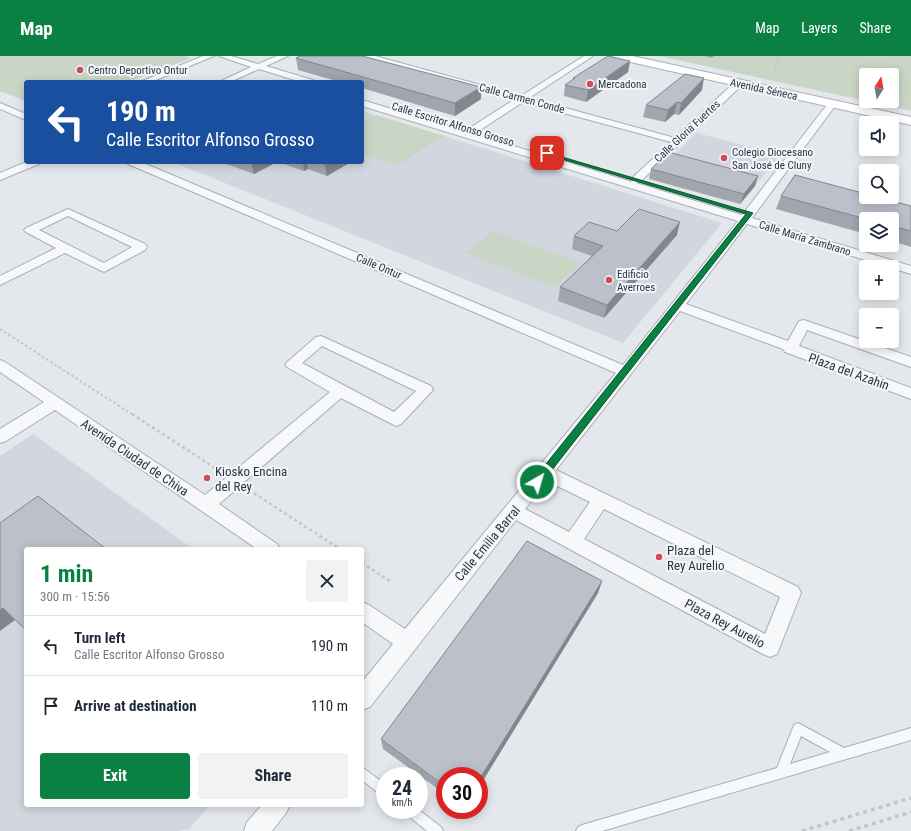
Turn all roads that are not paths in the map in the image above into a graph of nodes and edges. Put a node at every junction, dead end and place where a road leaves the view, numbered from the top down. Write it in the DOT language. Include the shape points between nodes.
graph roads {
  1 [pos="209,56"];
  2 [pos="223,56"];
  3 [pos="284,56"];
  4 [pos="366,56"];
  5 [pos="589,56"];
  6 [pos="617,56"];
  7 [pos="256,68"];
  8 [pos="149,80"];
  9 [pos="228,80"];
  10 [pos="289,80"];
  11 [pos="302,80"];
  12 [pos="739,83"];
  13 [pos="524,98"];
  14 [pos="364,99"];
  15 [pos="364,104"];
  16 [pos="832,104"];
  17 [pos="0,106"];
  18 [pos="24,116"];
  19 [pos="911,121"];
  20 [pos="470,132"];
  21 [pos="677,141"];
  22 [pos="30,164"];
  23 [pos="137,164"];
  24 [pos="780,174"];
  25 [pos="0,177"];
  26 [pos="794,177"];
  27 [pos="636,180"];
  28 [pos="747,216"];
  29 [pos="64,248"];
  30 [pos="911,260"];
  31 [pos="911,270"];
  32 [pos="0,281"];
  33 [pos="677,305"];
  34 [pos="792,347"];
  35 [pos="911,362"];
  36 [pos="0,365"];
  37 [pos="625,371"];
  38 [pos="340,392"];
  39 [pos="911,394"];
  40 [pos="55,402"];
  41 [pos="0,437"];
  42 [pos="545,472"];
  43 [pos="601,500"];
  44 [pos="206,505"];
  45 [pos="514,511"];
  46 [pos="572,542"];
  47 [pos="268,547"];
  48 [pos="364,612"];
  49 [pos="407,642"];
  50 [pos="364,696"];
  51 [pos="911,734"];
  52 [pos="844,754"];
  53 [pos="780,773"];
  54 [pos="364,774"];
  55 [pos="376,783"];
  56 [pos="277,807"];
  57 [pos="422,819"];
  58 [pos="263,829"];
  59 [pos="437,831"];
  60 [pos="582,831"];
  1 -- 7 [label="street"];
  1 -- 8 [label="street"];
  2 -- 7 [label="street"];
  3 -- 7 [label="street"];
  4 -- 13 [label="street, Calle Carmen Conde"];
  5 -- 13 [label="street"];
  6 -- 12 [label="street, Avenida Séneca"];
  7 -- 9 [label="street"];
  7 -- 10 [label="street"];
  7 -- 11 [label="street"];
  12 -- 16 [label="street, Avenida Séneca"];
  12 -- 21 [label="street, Calle Gloria Fuertes"];
  13 -- 20 [label="street"];
  13 -- 21 [label="street, Calle Carmen Conde"];
  14 -- 20 [label="street, Calle Escritor Alfonso Grosso"];
  15 -- 20 [label="street, Calle Escritor Alfonso Grosso"];
  16 -- 19 [label="street, Avenida Séneca"];
  16 -- 24 [label="street, Calle Emilia Barral"];
  17 -- 18 [label="street"];
  20 -- 27 [label="street, Calle Escritor Alfonso Grosso"];
  20 -- 28 [label="street, Calle Escritor Alfonso Grosso"];
  21 -- 27 [label="street, Calle Gloria Fuertes"];
  22 -- 25 [label="street"];
  23 -- 37 [label="street, Calle Ontur"];
  24 -- 26 [label="street"];
  24 -- 28 [label="street, Calle Emilia Barral"];
  27 -- 28 [label="street, Calle Escritor Alfonso Grosso"];
  28 -- 30 [label="street, Calle María Zambrano"];
  28 -- 31 [label="street, Calle María Zambrano"];
  28 -- 33 [label="street, Calle Emilia Barral"];
  29 -- 29 [label="street" via="104,268 141,247 68,212 30,230"];
  29 -- 32 [label="street"];
  33 -- 34 [label="street, Plaza del Azahin"];
  33 -- 37 [label="street, Calle Emilia Barral"];
  34 -- 35 [label="street, Plaza del Azahin" via="804,324"];
  34 -- 39 [label="street, Plaza del Azahin" via="790,349"];
  36 -- 40 [label="street, Avenida Ciudad de Chiva"];
  37 -- 42 [label="street, Calle Emilia Barral"];
  38 -- 38 [label="street" via="396,420 426,390 321,340 292,364"];
  38 -- 44 [label="street"];
  40 -- 41 [label="street"];
  40 -- 44 [label="street, Avenida Ciudad de Chiva"];
  42 -- 43 [label="street, Plaza Rey Aurelio"];
  42 -- 45 [label="street, Calle Emilia Barral"];
  43 -- 46 [label="street"];
  43 -- 46 [label="street, Plaza Rey Aurelio" via="791,593 770,647"];
  44 -- 47 [label="street, Avenida Ciudad de Chiva"];
  45 -- 46 [label="street, Plaza Rey Aurelio"];
  45 -- 49 [label="street, Calle Emilia Barral"];
  48 -- 49 [label="street"];
  49 -- 50 [label="street, Calle Emilia Barral"];
  51 -- 52 [label="lane"];
  52 -- 53 [label="lane"];
  52 -- 53 [label="lane" via="798,730"];
  53 -- 60 [label="lane"];
  54 -- 55 [label="lane"];
  56 -- 58 [label="street"];
  57 -- 59 [label="lane"];
}
